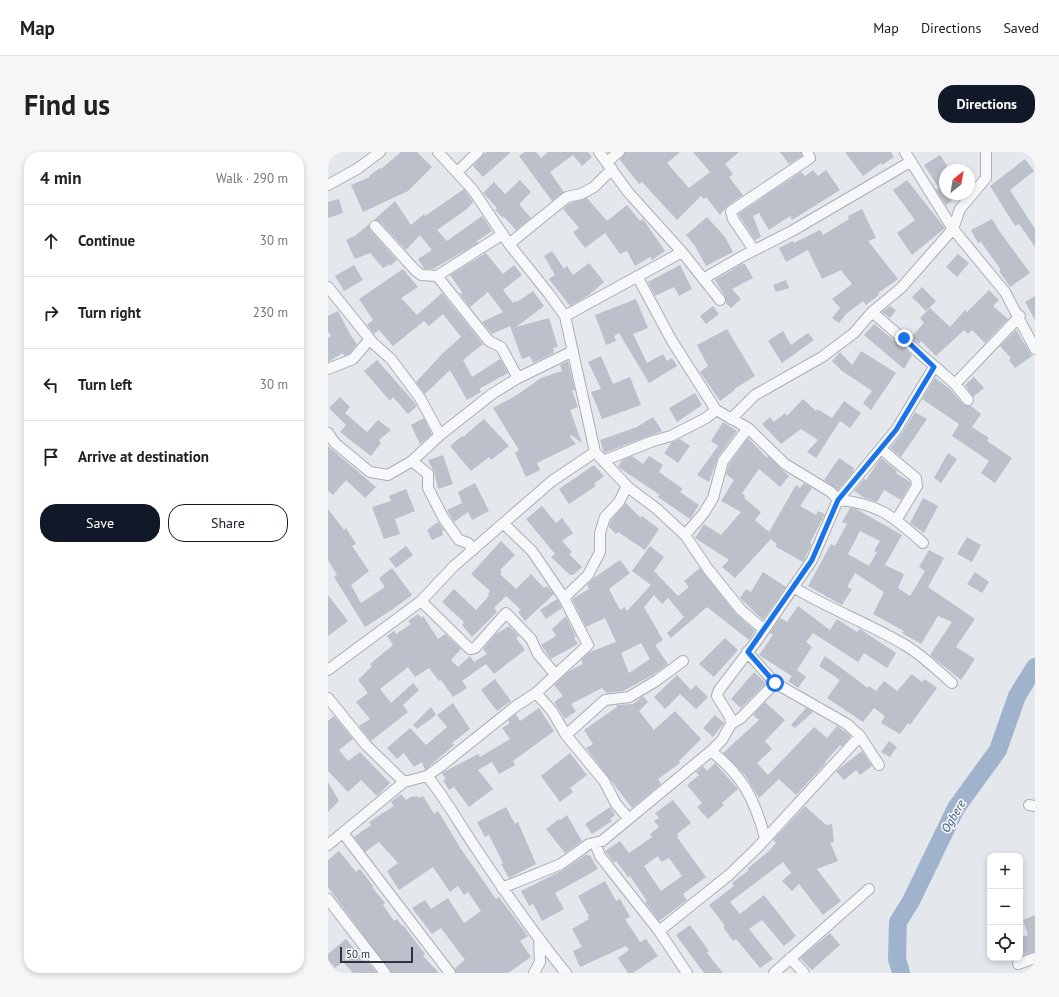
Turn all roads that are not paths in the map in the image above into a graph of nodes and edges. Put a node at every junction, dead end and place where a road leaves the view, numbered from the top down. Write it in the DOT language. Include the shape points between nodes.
graph roads {
  1 [pos="380,152"];
  2 [pos="438,152"];
  3 [pos="478,152"];
  4 [pos="599,152"];
  5 [pos="619,152"];
  6 [pos="807,152"];
  7 [pos="905,152"];
  8 [pos="986,152"];
  9 [pos="910,162"];
  10 [pos="610,166"];
  11 [pos="457,172"];
  12 [pos="328,185"];
  13 [pos="375,226"];
  14 [pos="953,229"];
  15 [pos="503,234"];
  16 [pos="509,244"];
  17 [pos="754,250"];
  18 [pos="682,252"];
  19 [pos="437,276"];
  20 [pos="637,276"];
  21 [pos="703,279"];
  22 [pos="328,288"];
  23 [pos="720,300"];
  24 [pos="872,312"];
  25 [pos="565,316"];
  26 [pos="1020,316"];
  27 [pos="370,339"];
  28 [pos="1035,349"];
  29 [pos="574,351"];
  30 [pos="934,367"];
  31 [pos="328,369"];
  32 [pos="518,378"];
  33 [pos="955,384"];
  34 [pos="968,400"];
  35 [pos="716,410"];
  36 [pos="730,418"];
  37 [pos="748,428"];
  38 [pos="328,433"];
  39 [pos="440,435"];
  40 [pos="881,449"];
  41 [pos="595,452"];
  42 [pos="412,461"];
  43 [pos="603,462"];
  44 [pos="627,486"];
  45 [pos="838,500"];
  46 [pos="897,520"];
  47 [pos="504,524"];
  48 [pos="685,535"];
  49 [pos="923,543"];
  50 [pos="473,550"];
  51 [pos="793,587"];
  52 [pos="564,598"];
  53 [pos="421,601"];
  54 [pos="764,630"];
  55 [pos="748,652"];
  56 [pos="683,661"];
  57 [pos="328,670"];
  58 [pos="555,674"];
  59 [pos="775,683"];
  60 [pos="952,683"];
  61 [pos="536,693"];
  62 [pos="328,698"];
  63 [pos="731,724"];
  64 [pos="566,735"];
  65 [pos="860,736"];
  66 [pos="711,751"];
  67 [pos="880,765"];
  68 [pos="427,776"];
  69 [pos="404,782"];
  70 [pos="630,819"];
  71 [pos="343,833"];
  72 [pos="765,838"];
  73 [pos="595,843"];
  74 [pos="328,844"];
  75 [pos="502,888"];
  76 [pos="869,890"];
  77 [pos="328,900"];
  78 [pos="659,931"];
  79 [pos="538,937"];
  80 [pos="790,958"];
  81 [pos="1035,958"];
  82 [pos="1018,964"];
  83 [pos="385,973"];
  84 [pos="450,973"];
  85 [pos="534,973"];
  86 [pos="566,973"];
  87 [pos="687,973"];
  88 [pos="774,973"];
  89 [pos="804,973"];
  1 -- 12 [label="street" via="357,169"];
  2 -- 11 [label="street"];
  3 -- 11 [label="street"];
  4 -- 10 [label="street"];
  5 -- 10 [label="street"];
  6 -- 17 [label="street" via="810,158 731,211 733,219"];
  7 -- 9 [label="street"];
  8 -- 14 [label="street" via="986,178 960,209"];
  9 -- 14 [label="street"];
  9 -- 17 [label="street" via="792,231"];
  10 -- 16 [label="street" via="594,187 581,194 567,197"];
  10 -- 18 [label="street" via="628,192"];
  11 -- 15 [label="street" via="473,190"];
  13 -- 19 [label="street" via="415,270 422,275"];
  14 -- 24 [label="street" via="901,288"];
  14 -- 26 [label="street" via="1005,292"];
  15 -- 16 [label="street"];
  15 -- 19 [label="street"];
  16 -- 25 [label="street"];
  17 -- 21 [label="street"];
  18 -- 20 [label="street"];
  18 -- 21 [label="street"];
  19 -- 32 [label="street" via="489,341 501,347"];
  20 -- 25 [label="street"];
  20 -- 35 [label="street" via="672,341"];
  21 -- 23 [label="street"];
  22 -- 27 [label="street"];
  24 -- 30 [label="street"];
  24 -- 36 [label="street" via="854,333 822,357 755,396"];
  25 -- 29 [label="street"];
  26 -- 28 [label="street"];
  26 -- 33 [label="street"];
  27 -- 31 [label="street" via="353,359"];
  27 -- 39 [label="street" via="391,359 420,398"];
  29 -- 32 [label="street"];
  29 -- 41 [label="street"];
  30 -- 33 [label="street"];
  30 -- 40 [label="street" via="908,412"];
  32 -- 39 [label="street" via="492,394"];
  33 -- 34 [label="street"];
  35 -- 36 [label="street"];
  35 -- 43 [label="street" via="671,436"];
  36 -- 37 [label="street"];
  37 -- 45 [label="street" via="785,464 831,492"];
  37 -- 48 [label="street" via="723,461 713,498"];
  38 -- 42 [label="street" via="335,443 370,472 388,475"];
  39 -- 42 [label="street"];
  40 -- 45 [label="street"];
  40 -- 46 [label="street" via="917,481 917,486"];
  41 -- 43 [label="street"];
  41 -- 47 [label="street" via="552,480"];
  42 -- 50 [label="street" via="428,474 428,488 444,519 459,540 468,543"];
  43 -- 44 [label="street"];
  44 -- 48 [label="street"];
  44 -- 52 [label="street" via="619,502 605,517 600,533 600,552 588,575"];
  45 -- 46 [label="street" via="874,506"];
  45 -- 51 [label="street" via="812,560"];
  46 -- 49 [label="street"];
  47 -- 50 [label="street"];
  47 -- 52 [label="street" via="532,551"];
  48 -- 54 [label="street" via="708,569 737,604"];
  50 -- 53 [label="street"];
  51 -- 54 [label="street"];
  51 -- 60 [label="street" via="906,646"];
  52 -- 58 [label="street" via="588,645"];
  53 -- 57 [label="street"];
  53 -- 58 [label="street" via="470,649 475,648 506,613 531,639 538,654"];
  54 -- 55 [label="street"];
  55 -- 59 [label="street"];
  55 -- 63 [label="street" via="725,680 717,696 730,717"];
  56 -- 64 [label="street" via="628,697 605,700"];
  58 -- 61 [label="street"];
  59 -- 63 [label="street" via="741,718"];
  59 -- 65 [label="street" via="847,724"];
  61 -- 64 [label="street"];
  61 -- 68 [label="street" via="510,710"];
  62 -- 69 [label="street" via="366,745"];
  63 -- 66 [label="street" via="722,740"];
  64 -- 70 [label="street" via="604,781 616,804"];
  65 -- 67 [label="street"];
  65 -- 72 [label="street"];
  66 -- 70 [label="street"];
  66 -- 72 [label="street" via="729,765 745,787 758,809"];
  68 -- 69 [label="street"];
  68 -- 75 [label="street"];
  69 -- 71 [label="street"];
  70 -- 73 [label="street" via="602,841"];
  71 -- 74 [label="street"];
  71 -- 84 [label="street"];
  72 -- 78 [label="street" via="729,875"];
  73 -- 75 [label="street" via="589,844 561,864"];
  73 -- 78 [label="street" via="600,856"];
  75 -- 79 [label="street"];
  76 -- 80 [label="street"];
  77 -- 83 [label="street"];
  78 -- 87 [label="street"];
  79 -- 85 [label="street" via="540,962"];
  79 -- 86 [label="street"];
  80 -- 88 [label="street"];
  80 -- 89 [label="street"];
  81 -- 82 [label="street"];
}
